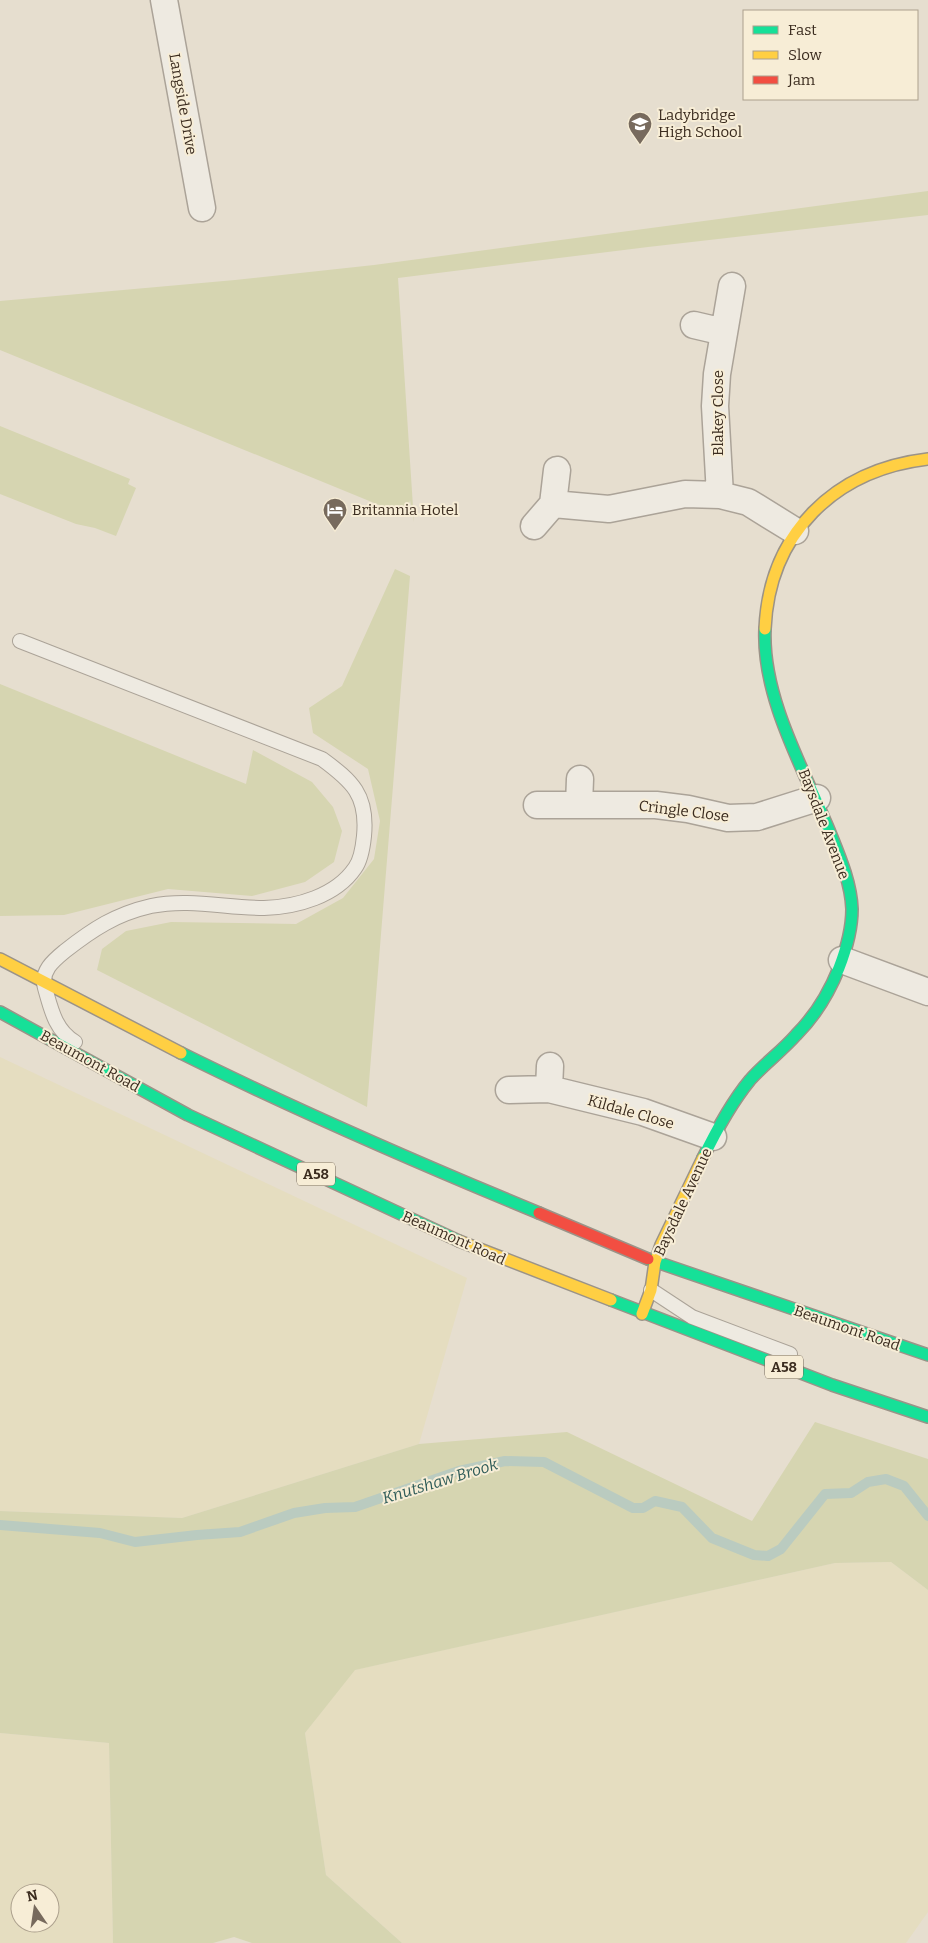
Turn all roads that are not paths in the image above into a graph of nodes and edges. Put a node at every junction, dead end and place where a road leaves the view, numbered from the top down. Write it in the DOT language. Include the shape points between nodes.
graph roads {
  1 [pos="164,0"];
  2 [pos="202,208"];
  3 [pos="732,286"];
  4 [pos="694,325"];
  5 [pos="724,332"];
  6 [pos="928,459"];
  7 [pos="557,470"];
  8 [pos="720,494"];
  9 [pos="553,504"];
  10 [pos="534,526"];
  11 [pos="795,531"];
  12 [pos="20,641"];
  13 [pos="580,779"];
  14 [pos="816,798"];
  15 [pos="537,805"];
  16 [pos="579,805"];
  17 [pos="0,959"];
  18 [pos="842,960"];
  19 [pos="43,983"];
  20 [pos="928,992"];
  21 [pos="0,1012"];
  22 [pos="509,1090"];
  23 [pos="188,1115"];
  24 [pos="713,1138"];
  25 [pos="655,1262"];
  26 [pos="650,1290"];
  27 [pos="642,1314"];
  28 [pos="928,1356"];
  29 [pos="832,1385"];
  30 [pos="928,1417"];
  1 -- 2 [label="street, Langside Drive"];
  3 -- 5 [label="street, Blakey Close"];
  4 -- 5 [label="street"];
  5 -- 8 [label="street, Blakey Close" via="716,406"];
  6 -- 11 [label="main road, Baysdale Avenue" via="861,478 831,495"];
  7 -- 9 [label="street"];
  8 -- 9 [label="street" via="685,494 609,509"];
  8 -- 11 [label="street" via="748,502"];
  9 -- 10 [label="street"];
  11 -- 14 [label="main road, Baysdale Avenue" via="781,556 766,600 765,644 780,718"];
  12 -- 19 [label="lane" via="322,759 346,777 360,797 365,822 363,847 356,867 340,885 321,895 298,903 265,908 183,902 121,914 93,930 49,964"];
  13 -- 16 [label="street"];
  14 -- 16 [label="street, Cringle Close" via="757,817 728,818 656,805"];
  14 -- 18 [label="main road, Baysdale Avenue" via="846,872 851,902 851,927"];
  15 -- 16 [label="street, Cringle Close"];
  17 -- 19 [label="main road, Beaumont Road"];
  18 -- 20 [label="street"];
  18 -- 24 [label="main road, Baysdale Avenue" via="804,1028 743,1089"];
  19 -- 23 [label="lane" via="54,1019 69,1038"];
  19 -- 25 [label="main road, Beaumont Road" via="248,1086 383,1148"];
  21 -- 23 [label="main road, Beaumont Road / A58"];
  22 -- 24 [label="street, Kildale Close" via="549,1077"];
  23 -- 27 [label="main road, Beaumont Road / A58" via="476,1249"];
  24 -- 25 [label="main road, Baysdale Avenue"];
  25 -- 26 [label="main road, Baysdale Avenue"];
  25 -- 28 [label="main road, Beaumont Road"];
  26 -- 27 [label="main road, Baysdale Avenue"];
  26 -- 29 [label="lane" via="692,1317 811,1362"];
  27 -- 29 [label="main road, Beaumont Road / A58"];
  29 -- 30 [label="main road, Beaumont Road / A58"];
}
